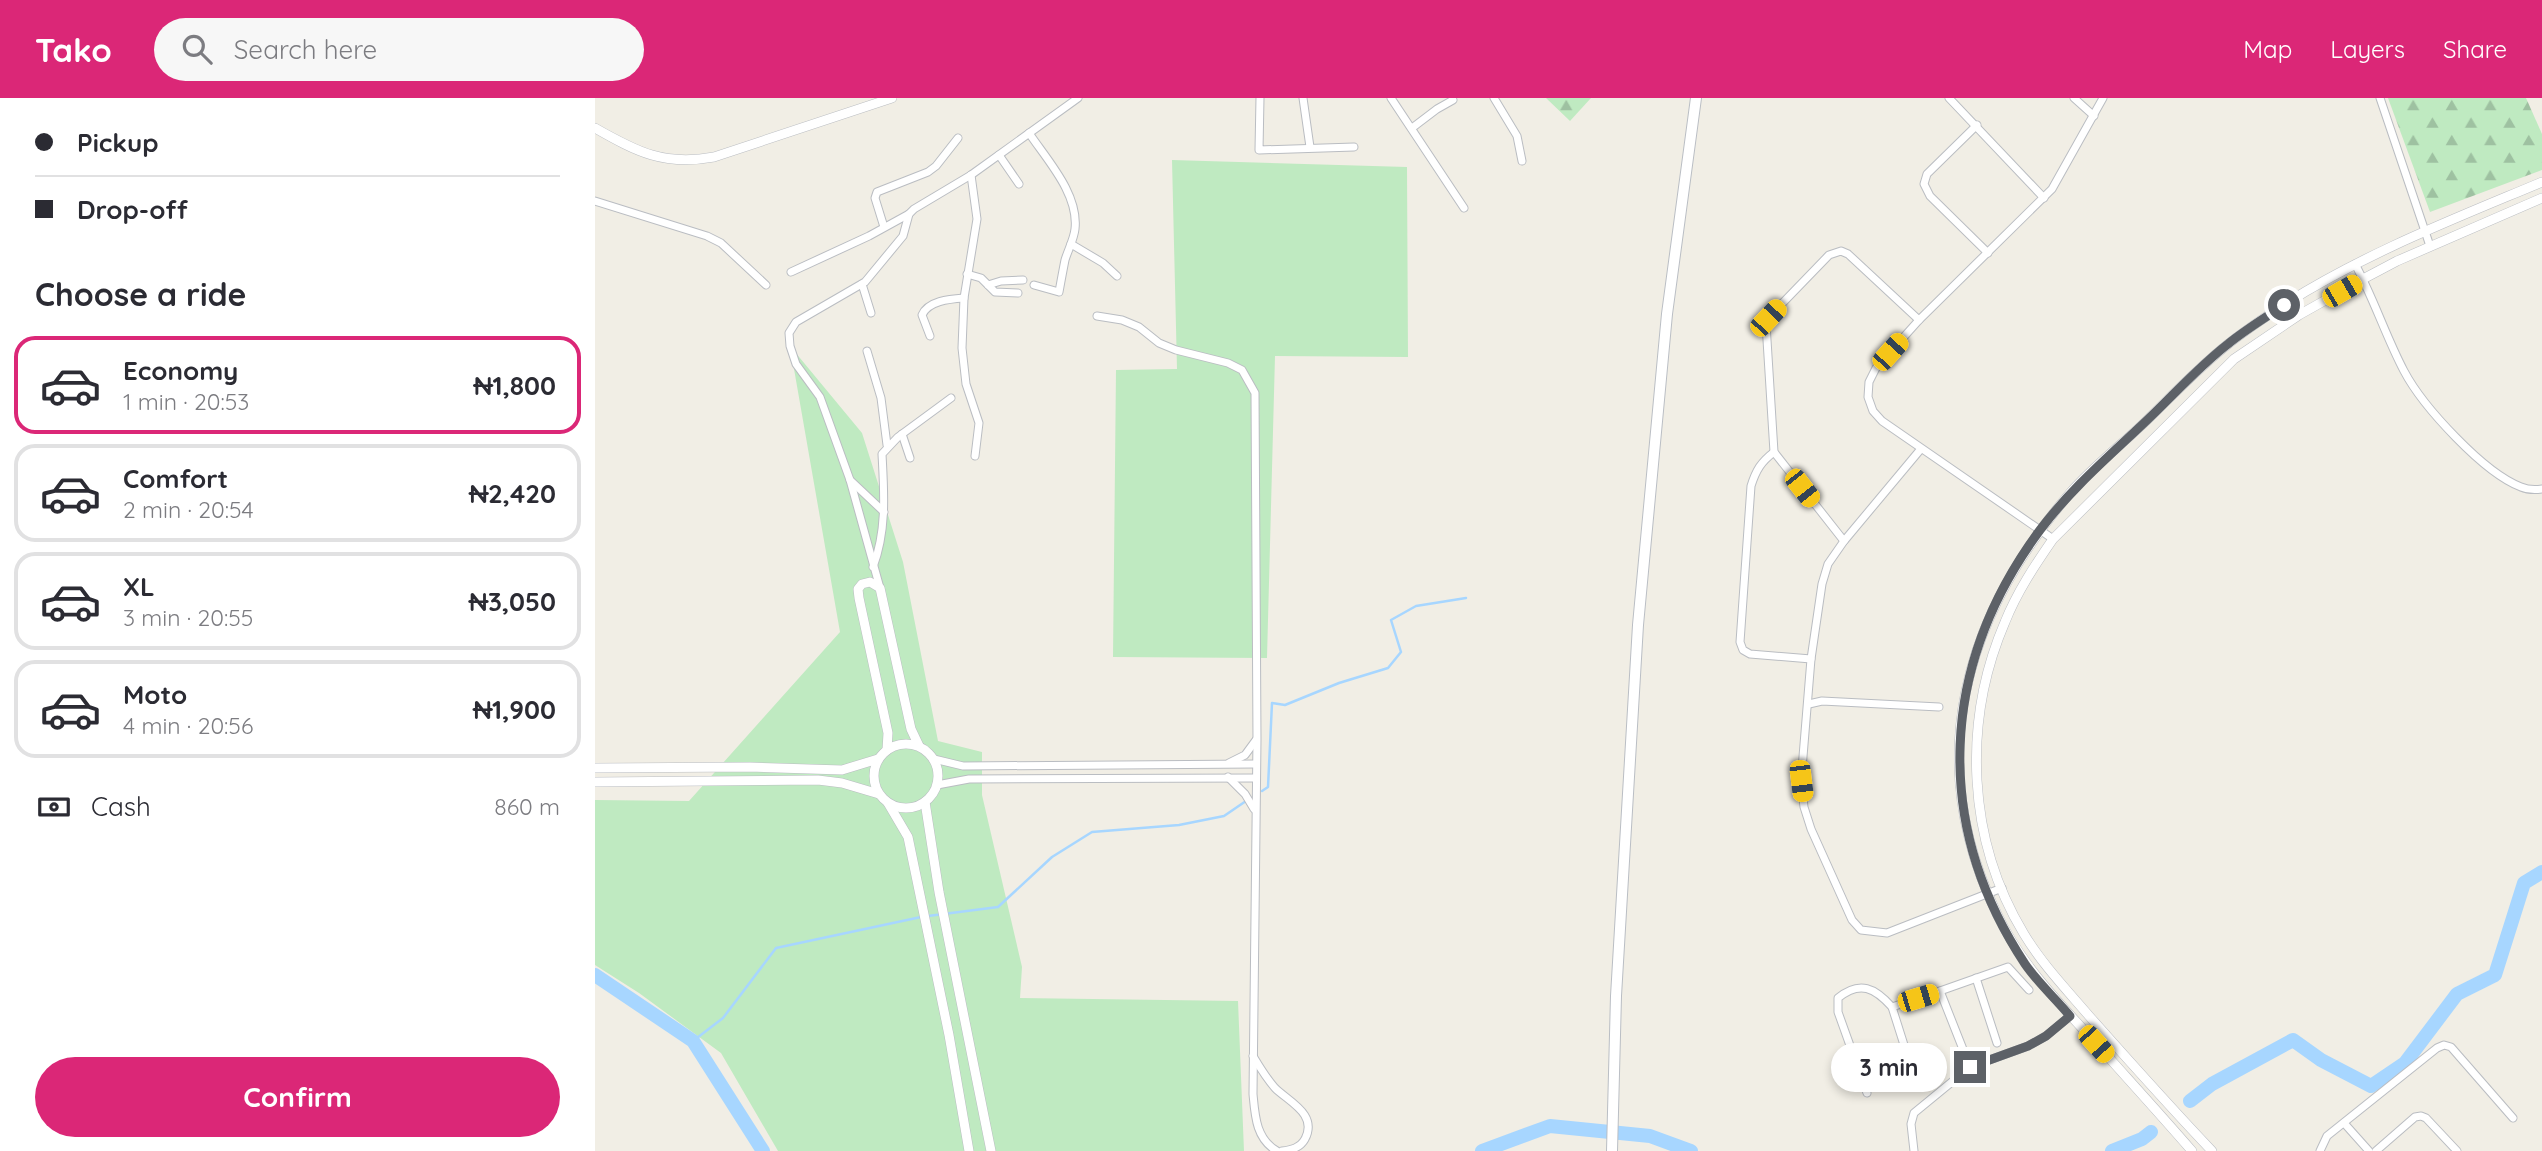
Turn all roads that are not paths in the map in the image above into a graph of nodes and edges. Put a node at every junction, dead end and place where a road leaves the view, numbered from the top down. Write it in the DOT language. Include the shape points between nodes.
graph roads {
  1 [pos="892,98"];
  2 [pos="1078,98"];
  3 [pos="1259,98"];
  4 [pos="1303,98"];
  5 [pos="1391,98"];
  6 [pos="1494,98"];
  7 [pos="1696,98"];
  8 [pos="1949,98"];
  9 [pos="2074,98"];
  10 [pos="2103,98"];
  11 [pos="2380,98"];
  12 [pos="1453,100"];
  13 [pos="2094,116"];
  14 [pos="1977,125"];
  15 [pos="595,128"];
  16 [pos="1412,128"];
  17 [pos="1029,133"];
  18 [pos="958,138"];
  19 [pos="1310,147"];
  20 [pos="1354,147"];
  21 [pos="999,155"];
  22 [pos="1522,161"];
  23 [pos="971,175"];
  24 [pos="2542,182"];
  25 [pos="1019,184"];
  26 [pos="2044,198"];
  27 [pos="2542,198"];
  28 [pos="595,201"];
  29 [pos="1464,208"];
  30 [pos="909,214"];
  31 [pos="884,227"];
  32 [pos="2425,231"];
  33 [pos="1071,244"];
  34 [pos="2430,246"];
  35 [pos="1988,253"];
  36 [pos="2355,264"];
  37 [pos="790,272"];
  38 [pos="967,274"];
  39 [pos="1117,276"];
  40 [pos="2363,279"];
  41 [pos="1023,280"];
  42 [pos="862,284"];
  43 [pos="766,285"];
  44 [pos="988,285"];
  45 [pos="1034,285"];
  46 [pos="1018,293"];
  47 [pos="964,298"];
  48 [pos="871,313"];
  49 [pos="1097,316"];
  50 [pos="1919,320"];
  51 [pos="930,336"];
  52 [pos="867,351"];
  53 [pos="951,398"];
  54 [pos="902,434"];
  55 [pos="887,446"];
  56 [pos="1920,450"];
  57 [pos="1774,452"];
  58 [pos="975,456"];
  59 [pos="910,458"];
  60 [pos="850,480"];
  61 [pos="2542,489"];
  62 [pos="884,512"];
  63 [pos="2040,530"];
  64 [pos="2053,539"];
  65 [pos="1843,541"];
  66 [pos="873,566"];
  67 [pos="880,587"];
  68 [pos="1811,659"];
  69 [pos="1809,704"];
  70 [pos="1939,707"];
  71 [pos="1257,740"];
  72 [pos="919,746"];
  73 [pos="887,750"];
  74 [pos="878,759"];
  75 [pos="934,760"];
  76 [pos="1227,764"];
  77 [pos="1256,764"];
  78 [pos="595,768"];
  79 [pos="1228,777"];
  80 [pos="1255,778"];
  81 [pos="595,782"];
  82 [pos="937,785"];
  83 [pos="879,794"];
  84 [pos="925,802"];
  85 [pos="888,803"];
  86 [pos="1255,812"];
  87 [pos="2002,888"];
  88 [pos="1988,894"];
  89 [pos="1976,978"];
  90 [pos="2029,990"];
  91 [pos="1940,991"];
  92 [pos="1892,1007"];
  93 [pos="2070,1016"];
  94 [pos="1997,1043"];
  95 [pos="1253,1055"];
  96 [pos="1911,1067"];
  97 [pos="1970,1067"];
  98 [pos="1867,1093"];
  99 [pos="2513,1118"];
  100 [pos="2344,1123"];
  101 [pos="1612,1149"];
  102 [pos="969,1151"];
  103 [pos="991,1151"];
  104 [pos="1280,1151"];
  105 [pos="1914,1151"];
  106 [pos="2192,1151"];
  107 [pos="2212,1151"];
  108 [pos="2320,1151"];
  109 [pos="2369,1151"];
  110 [pos="2376,1151"];
  111 [pos="2457,1151"];
  1 -- 15 [label="street" via="694,160 648,156"];
  2 -- 17 [label="street"];
  3 -- 19 [label="street" via="1259,150"];
  4 -- 19 [label="street"];
  5 -- 16 [label="street"];
  6 -- 22 [label="street" via="1517,136"];
  7 -- 101 [label="main road" via="1667,314 1638,625 1616,996"];
  8 -- 14 [label="street"];
  9 -- 13 [label="street"];
  10 -- 13 [label="street"];
  11 -- 32 [label="street"];
  12 -- 16 [label="street"];
  13 -- 26 [label="street"];
  14 -- 26 [label="street"];
  14 -- 35 [label="street" via="1927,174 1924,184 1930,196"];
  16 -- 29 [label="street"];
  17 -- 21 [label="street"];
  17 -- 33 [label="street" via="1071,198 1076,219"];
  18 -- 31 [label="street" via="928,172 877,192"];
  19 -- 20 [label="street"];
  21 -- 23 [label="street"];
  21 -- 25 [label="street"];
  23 -- 30 [label="street"];
  23 -- 38 [label="street" via="977,219"];
  24 -- 32 [label="street"];
  26 -- 35 [label="street"];
  27 -- 34 [label="street"];
  28 -- 43 [label="street" via="707,236 721,243"];
  30 -- 31 [label="street"];
  30 -- 42 [label="street" via="903,236"];
  31 -- 37 [label="street"];
  32 -- 34 [label="street"];
  32 -- 36 [label="street"];
  33 -- 39 [label="street"];
  33 -- 45 [label="street" via="1059,292"];
  34 -- 40 [label="street"];
  35 -- 50 [label="street"];
  36 -- 40 [label="street"];
  36 -- 63 [label="street" via="2227,344 2073,489"];
  38 -- 44 [label="street"];
  38 -- 47 [label="street"];
  40 -- 61 [label="street" via="2404,372 2439,419 2486,464 2520,487"];
  40 -- 64 [label="street" via="2234,359"];
  41 -- 44 [label="street"];
  42 -- 48 [label="street"];
  42 -- 60 [label="street" via="796,322 789,333 796,364 820,397"];
  44 -- 46 [label="street" via="995,292"];
  47 -- 51 [label="street" via="944,300 924,310"];
  47 -- 58 [label="street" via="966,384 979,423"];
  49 -- 71 [label="street" via="1139,327 1176,350 1228,363 1242,370 1255,393"];
  50 -- 56 [label="street" via="1876,368 1868,397 1882,422"];
  50 -- 57 [label="street" via="1848,254 1829,255 1766,324"];
  52 -- 55 [label="street" via="881,398"];
  53 -- 54 [label="street"];
  54 -- 55 [label="street"];
  54 -- 59 [label="street"];
  55 -- 62 [label="street" via="882,454"];
  56 -- 63 [label="street"];
  56 -- 65 [label="street"];
  57 -- 65 [label="street"];
  57 -- 68 [label="street" via="1761,462 1751,486 1739,642 1750,654"];
  60 -- 62 [label="street"];
  60 -- 66 [label="street"];
  62 -- 66 [label="street"];
  63 -- 64 [label="street"];
  63 -- 88 [label="street" via="1990,612 1972,660 1963,704 1963,810"];
  64 -- 87 [label="street" via="2005,621 1980,706 1976,747 1979,807"];
  65 -- 68 [label="street" via="1822,584"];
  66 -- 67 [label="street"];
  67 -- 72 [label="street" via="911,729"];
  67 -- 73 [label="street" via="870,582 858,589 888,733"];
  68 -- 69 [label="street"];
  69 -- 70 [label="street"];
  69 -- 88 [label="street" via="1801,781 1804,807 1861,930 1887,933"];
  71 -- 76 [label="street" via="1245,755"];
  71 -- 77 [label="street"];
  72 -- 73 [label="street" via="902,744"];
  72 -- 75 [label="street"];
  73 -- 74 [label="street"];
  74 -- 78 [label="street" via="842,770"];
  74 -- 83 [label="street" via="874,772"];
  75 -- 76 [label="street" via="963,766"];
  75 -- 82 [label="street"];
  76 -- 77 [label="street"];
  77 -- 80 [label="street"];
  79 -- 80 [label="street"];
  79 -- 82 [label="street" via="969,779"];
  79 -- 86 [label="street"];
  80 -- 86 [label="street"];
  81 -- 83 [label="street" via="818,780"];
  82 -- 84 [label="street"];
  83 -- 85 [label="street"];
  84 -- 85 [label="street" via="907,808"];
  84 -- 103 [label="street"];
  85 -- 102 [label="street" via="908,837"];
  86 -- 95 [label="street"];
  87 -- 88 [label="street"];
  87 -- 107 [label="street" via="2040,960"];
  88 -- 93 [label="street" via="2027,966"];
  89 -- 90 [label="street" via="2008,967"];
  89 -- 91 [label="street"];
  89 -- 94 [label="street"];
  91 -- 92 [label="street"];
  91 -- 97 [label="street"];
  92 -- 96 [label="street"];
  92 -- 98 [label="street" via="1870,988 1838,998 1838,1012"];
  93 -- 97 [label="street" via="2028,1046"];
  93 -- 106 [label="street"];
  95 -- 104 [label="street" via="1256,1124 1267,1145"];
  95 -- 104 [label="street" via="1274,1087 1304,1112 1308,1123 1299,1147"];
  97 -- 105 [label="street" via="1914,1114"];
  99 -- 100 [label="street" via="2451,1047 2444,1045"];
  100 -- 108 [label="street" via="2327,1136"];
  100 -- 109 [label="street"];
  110 -- 111 [label="street" via="2421,1116"];
}
